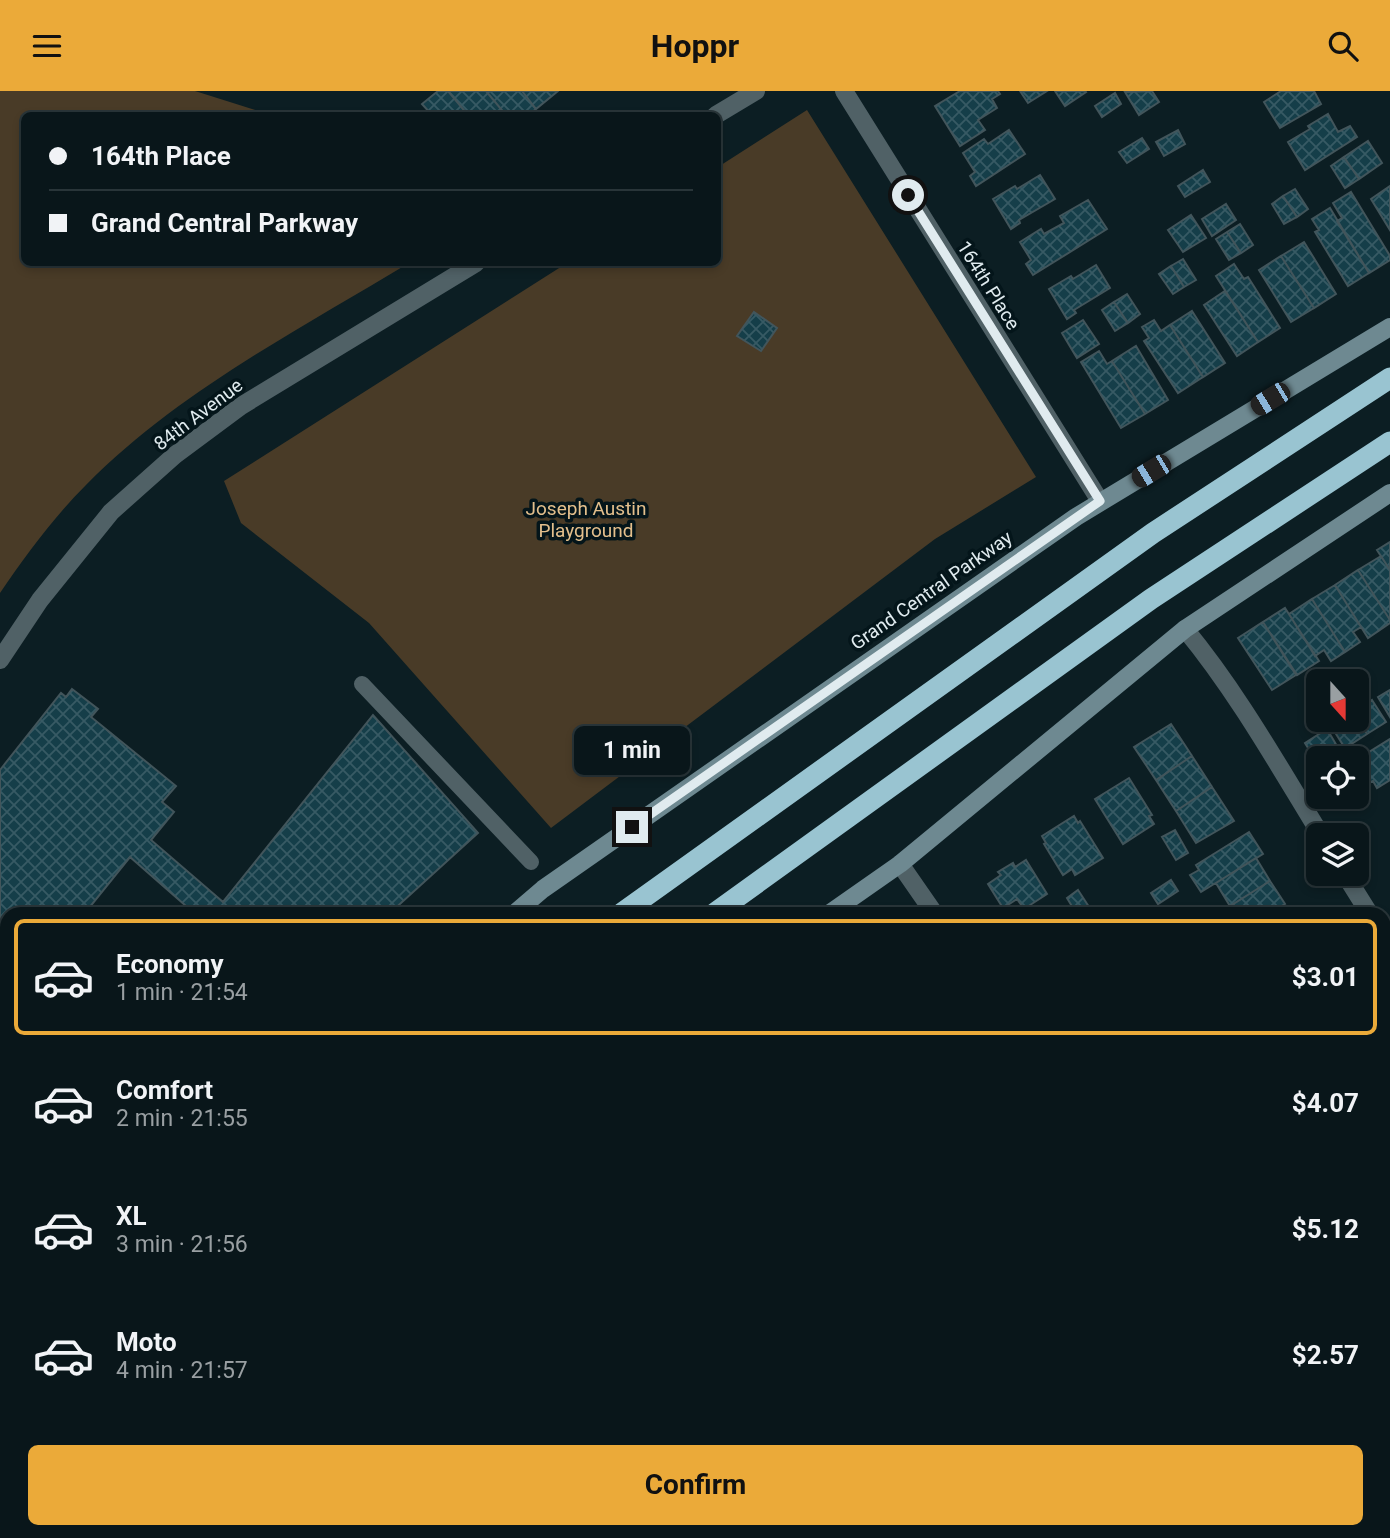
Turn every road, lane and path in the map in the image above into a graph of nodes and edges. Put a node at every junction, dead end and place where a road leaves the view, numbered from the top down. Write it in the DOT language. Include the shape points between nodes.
graph roads {
  1 [pos="756,91"];
  2 [pos="844,91"];
  3 [pos="721,112"];
  4 [pos="471,266"];
  5 [pos="1390,327"];
  6 [pos="1390,378"];
  7 [pos="1390,442"];
  8 [pos="1390,493"];
  9 [pos="1100,501"];
  10 [pos="1185,629"];
  11 [pos="0,660"];
  12 [pos="362,684"];
  13 [pos="1314,823"];
  14 [pos="531,862"];
  15 [pos="900,864"];
  16 [pos="1352,886"];
  17 [pos="521,907"];
  18 [pos="630,907"];
  19 [pos="723,907"];
  20 [pos="839,907"];
  21 [pos="930,907"];
  22 [pos="1364,907"];
  1 -- 3 [label="street"];
  2 -- 9 [label="street, 164th Place"];
  4 -- 11 [label="street, 84th Avenue" via="241,406 175,455 111,512 46,592"];
  5 -- 9 [label="main road, Grand Central Parkway"];
  6 -- 18 [label="highway" via="1153,533"];
  7 -- 19 [label="highway" via="1151,599"];
  8 -- 10 [label="main road"];
  9 -- 17 [label="main road, Grand Central Parkway"];
  10 -- 13 [label="street" via="1256,729"];
  10 -- 15 [label="main road"];
  12 -- 14 [label="lane"];
  15 -- 20 [label="main road"];
  15 -- 21 [label="street"];
  16 -- 22 [label="street"];
}
